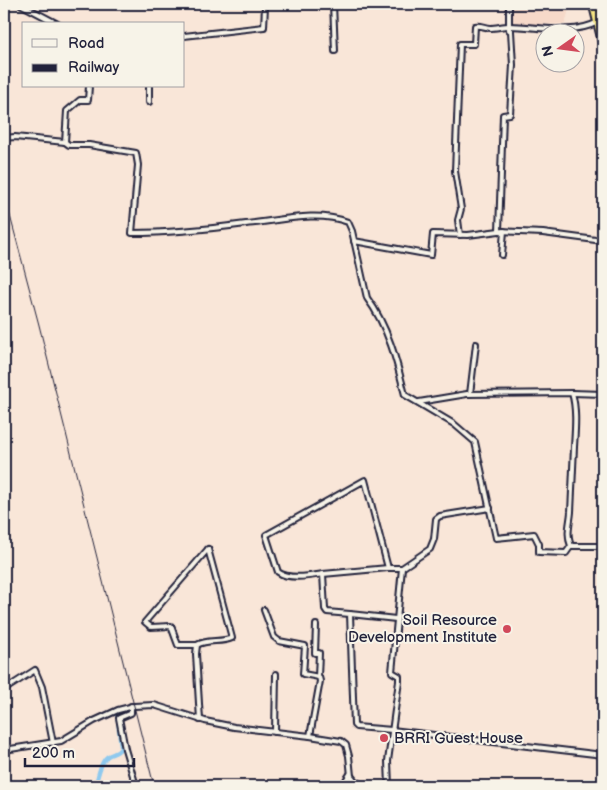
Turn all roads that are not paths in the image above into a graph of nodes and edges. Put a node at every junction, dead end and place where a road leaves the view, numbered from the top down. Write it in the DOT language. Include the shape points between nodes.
graph roads {
  1 [pos="20,4"];
  2 [pos="268,4"];
  3 [pos="333,4"];
  4 [pos="509,4"];
  5 [pos="593,4"];
  6 [pos="54,22"];
  7 [pos="598,22"];
  8 [pos="509,26"];
  9 [pos="185,36"];
  10 [pos="603,44"];
  11 [pos="335,51"];
  12 [pos="89,88"];
  13 [pos="149,88"];
  14 [pos="149,102"];
  15 [pos="4,138"];
  16 [pos="65,142"];
  17 [pos="502,231"];
  18 [pos="460,235"];
  19 [pos="354,241"];
  20 [pos="603,242"];
  21 [pos="502,255"];
  22 [pos="476,344"];
  23 [pos="572,393"];
  24 [pos="470,394"];
  25 [pos="603,394"];
  26 [pos="418,402"];
  27 [pos="490,508"];
  28 [pos="571,546"];
  29 [pos="603,554"];
  30 [pos="388,568"];
  31 [pos="402,568"];
  32 [pos="323,574"];
  33 [pos="264,610"];
  34 [pos="350,614"];
  35 [pos="396,619"];
  36 [pos="316,625"];
  37 [pos="197,646"];
  38 [pos="276,674"];
  39 [pos="318,677"];
  40 [pos="4,690"];
  41 [pos="131,706"];
  42 [pos="200,720"];
  43 [pos="392,730"];
  44 [pos="275,732"];
  45 [pos="310,736"];
  46 [pos="53,743"];
  47 [pos="4,750"];
  48 [pos="603,755"];
  49 [pos="351,774"];
  50 [pos="136,786"];
  51 [pos="342,786"];
  52 [pos="352,786"];
  53 [pos="363,786"];
  54 [pos="389,786"];
  1 -- 6 [label="street"];
  2 -- 9 [label="street" via="265,6 264,27"];
  3 -- 11 [label="street"];
  4 -- 8 [label="street"];
  5 -- 7 [label="highway"];
  7 -- 8 [label="street" via="563,29"];
  7 -- 10 [label="highway"];
  8 -- 17 [label="street" via="513,65 510,114 503,115"];
  8 -- 18 [label="street" via="475,26 474,44 460,44 455,171 461,210 458,220"];
  12 -- 16 [label="street" via="88,100 80,100 67,111"];
  13 -- 14 [label="street"];
  15 -- 16 [label="street" via="15,136"];
  16 -- 19 [label="street" via="136,153 138,165 132,233 324,217 348,222"];
  17 -- 18 [label="street"];
  17 -- 20 [label="street"];
  17 -- 21 [label="street"];
  18 -- 19 [label="street" via="433,234 431,254"];
  19 -- 26 [label="street" via="368,298 395,355 405,395"];
  22 -- 24 [label="street"];
  23 -- 24 [label="street"];
  23 -- 25 [label="street"];
  23 -- 28 [label="street" via="574,433 568,530"];
  24 -- 26 [label="street"];
  26 -- 27 [label="street" via="454,424 475,442"];
  27 -- 28 [label="street" via="496,538 534,534 539,552 566,553"];
  27 -- 31 [label="street" via="440,516 436,519 430,549"];
  28 -- 29 [label="street" via="602,546"];
  30 -- 31 [label="street"];
  30 -- 32 [label="street"];
  30 -- 32 [label="street" via="365,480 266,535 278,572 303,576"];
  31 -- 35 [label="street"];
  32 -- 34 [label="street" via="327,612"];
  33 -- 39 [label="street" via="274,637 305,646 303,674"];
  34 -- 35 [label="street"];
  34 -- 43 [label="street" via="354,724 356,727"];
  35 -- 43 [label="street" via="392,672 399,676 399,681"];
  36 -- 39 [label="street"];
  37 -- 37 [label="street" via="178,645 171,626 151,627 145,622 208,548 232,638"];
  37 -- 42 [label="street"];
  38 -- 44 [label="street"];
  39 -- 45 [label="street"];
  40 -- 46 [label="street" via="35,670 42,687"];
  41 -- 42 [label="street" via="154,705"];
  41 -- 46 [label="street"];
  41 -- 50 [label="street" via="130,713 119,718"];
  42 -- 44 [label="street"];
  43 -- 48 [label="street"];
  43 -- 54 [label="street"];
  44 -- 45 [label="street"];
  45 -- 49 [label="street" via="341,741 346,745"];
  46 -- 47 [label="street"];
  49 -- 51 [label="street"];
  49 -- 52 [label="street"];
  49 -- 53 [label="street" via="355,782"];
}
